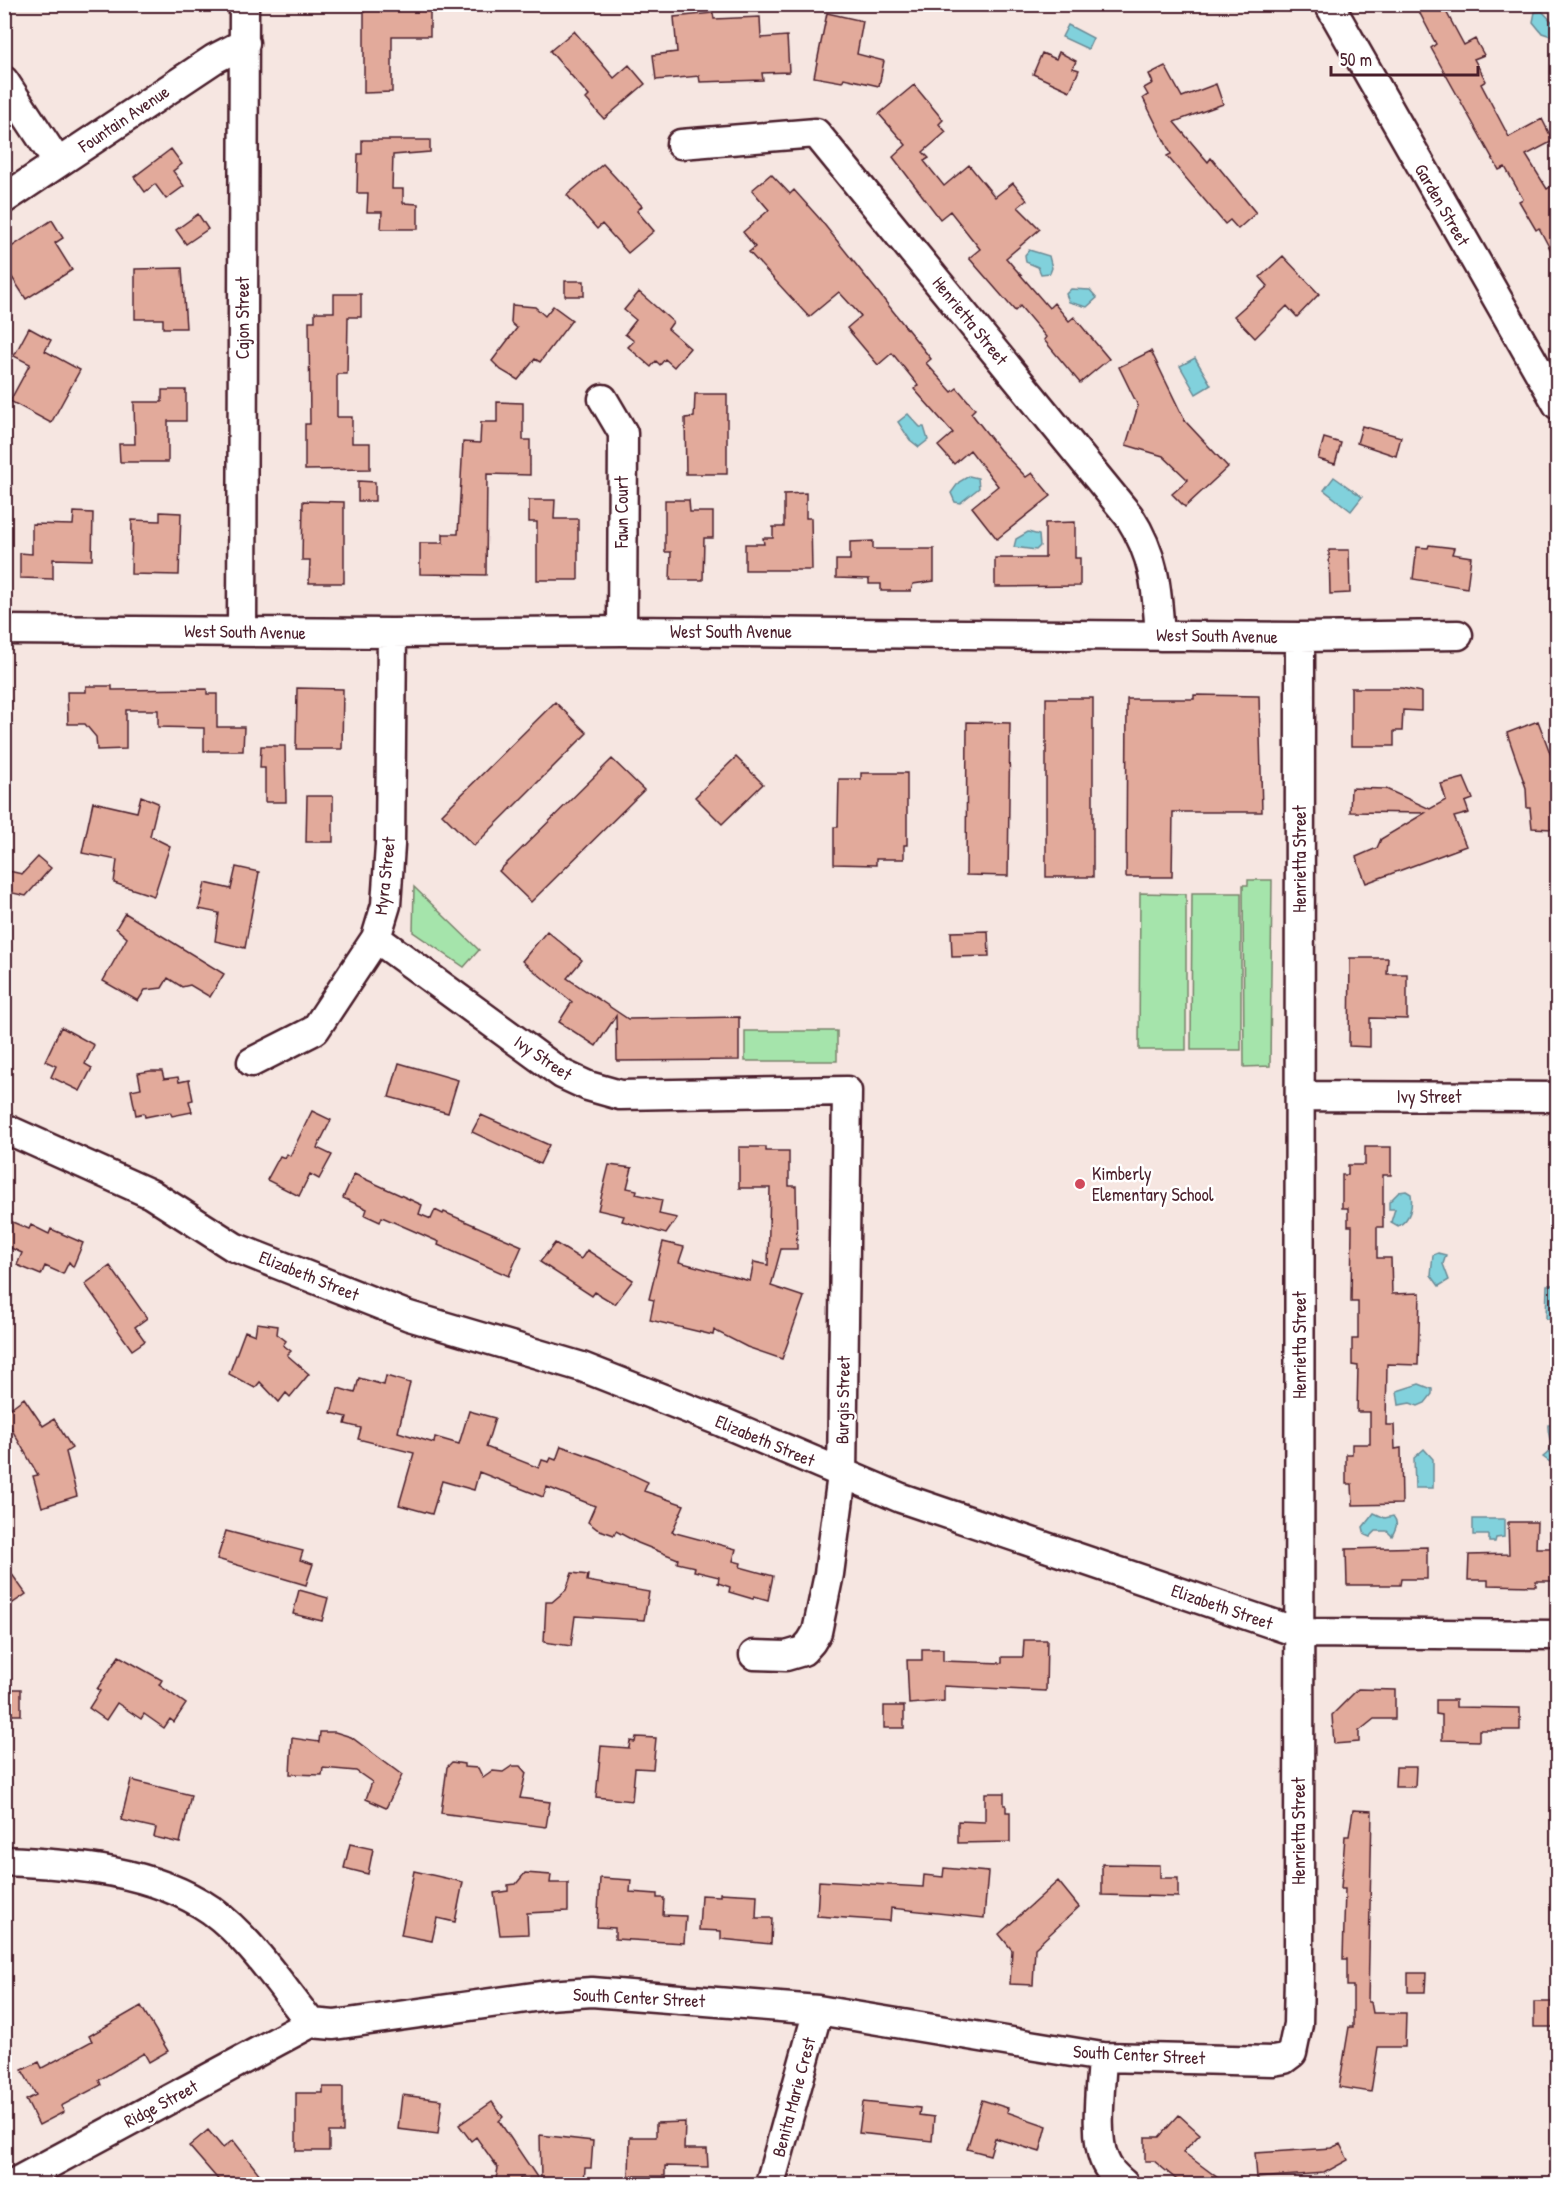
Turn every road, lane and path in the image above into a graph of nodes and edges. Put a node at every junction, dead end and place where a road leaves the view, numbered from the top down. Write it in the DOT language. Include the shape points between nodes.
graph roads {
  1 [pos="244,4"];
  2 [pos="1329,4"];
  3 [pos="244,43"];
  4 [pos="4,81"];
  5 [pos="681,144"];
  6 [pos="58,163"];
  7 [pos="4,199"];
  8 [pos="603,399"];
  9 [pos="1557,405"];
  10 [pos="4,630"];
  11 [pos="242,631"];
  12 [pos="622,631"];
  13 [pos="392,633"];
  14 [pos="1458,635"];
  15 [pos="1160,636"];
  16 [pos="1300,637"];
  17 [pos="376,938"];
  18 [pos="252,1062"];
  19 [pos="847,1091"];
  20 [pos="1300,1096"];
  21 [pos="1557,1097"];
  22 [pos="4,1128"];
  23 [pos="842,1474"];
  24 [pos="1300,1633"];
  25 [pos="1557,1635"];
  26 [pos="754,1655"];
  27 [pos="4,1861"];
  28 [pos="818,2010"];
  29 [pos="310,2023"];
  30 [pos="1292,2052"];
  31 [pos="1102,2057"];
  32 [pos="12,2184"];
  33 [pos="770,2184"];
  34 [pos="1124,2184"];
  1 -- 3 [label="street, Cajon Street"];
  2 -- 9 [label="street, Garden Street"];
  3 -- 6 [label="street, Fountain Avenue"];
  3 -- 11 [label="street, Cajon Street"];
  4 -- 6 [label="street"];
  5 -- 15 [label="street, Henrietta Street" via="816,133 1129,516 1155,568"];
  6 -- 7 [label="street, Fountain Avenue"];
  8 -- 12 [label="street, Fawn Court" via="622,433"];
  10 -- 11 [label="street, West South Avenue"];
  11 -- 13 [label="street, West South Avenue"];
  12 -- 13 [label="street, West South Avenue"];
  12 -- 15 [label="street, West South Avenue"];
  13 -- 17 [label="street, Myra Street" via="390,845 386,905"];
  14 -- 16 [label="street, West South Avenue"];
  15 -- 16 [label="street, West South Avenue"];
  16 -- 20 [label="street, Henrietta Street"];
  17 -- 18 [label="street, Myra Street" via="315,1030"];
  17 -- 19 [label="street, Ivy Street" via="562,1074 588,1086 620,1095"];
  19 -- 23 [label="street, Burgis Street"];
  20 -- 21 [label="street, Ivy Street"];
  20 -- 24 [label="street, Henrietta Street"];
  22 -- 23 [label="street, Elizabeth Street" via="151,1194 234,1246 410,1316 582,1367"];
  23 -- 24 [label="street, Elizabeth Street" via="901,1498"];
  23 -- 26 [label="street, Burgis Street" via="818,1632 803,1651 786,1656"];
  24 -- 25 [label="street, Elizabeth Street"];
  24 -- 30 [label="street, Henrietta Street" via="1298,2024"];
  27 -- 29 [label="street" via="80,1867 176,1890 212,1911 236,1933"];
  28 -- 29 [label="street, South Center Street" via="592,1992 334,2025"];
  28 -- 31 [label="street, South Center Street"];
  28 -- 33 [label="street, Benita Marie Crest"];
  29 -- 32 [label="street, Ridge Street"];
  30 -- 31 [label="street, South Center Street" via="1274,2061"];
  31 -- 34 [label="street" via="1100,2143 1104,2159"];
}
